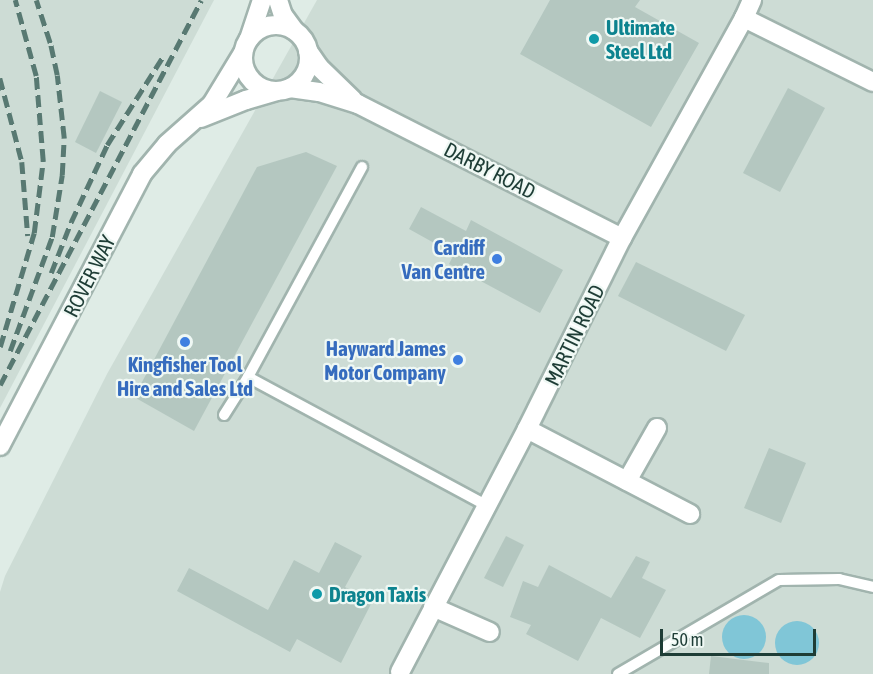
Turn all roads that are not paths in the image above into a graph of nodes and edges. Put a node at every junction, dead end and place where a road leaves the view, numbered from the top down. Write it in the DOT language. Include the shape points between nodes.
graph roads {
  1 [pos="262,0"];
  2 [pos="278,0"];
  3 [pos="752,0"];
  4 [pos="744,18"];
  5 [pos="294,30"];
  6 [pos="245,48"];
  7 [pos="308,51"];
  8 [pos="873,82"];
  9 [pos="285,89"];
  10 [pos="358,104"];
  11 [pos="197,120"];
  12 [pos="362,167"];
  13 [pos="622,238"];
  14 [pos="248,377"];
  15 [pos="224,415"];
  16 [pos="657,428"];
  17 [pos="527,429"];
  18 [pos="0,446"];
  19 [pos="627,481"];
  20 [pos="486,504"];
  21 [pos="690,514"];
  22 [pos="873,587"];
  23 [pos="433,607"];
  24 [pos="490,632"];
  25 [pos="400,672"];
  26 [pos="618,674"];
  1 -- 6 [label="street, ROVER WAY"];
  2 -- 5 [label="street"];
  3 -- 4 [label="street, MARTIN ROAD"];
  4 -- 8 [label="street"];
  4 -- 13 [label="street, MARTIN ROAD"];
  5 -- 6 [label="street" via="284,26 262,28"];
  5 -- 7 [label="street"];
  6 -- 9 [label="street" via="246,73 252,81 269,91"];
  6 -- 11 [label="street, ROVER WAY" via="226,85"];
  7 -- 9 [label="street" via="304,76"];
  7 -- 10 [label="street, DARBY ROAD"];
  9 -- 10 [label="street, DARBY ROAD" via="319,92"];
  9 -- 11 [label="street, ROVER WAY"];
  10 -- 13 [label="street, DARBY ROAD"];
  11 -- 18 [label="street, ROVER WAY" via="167,144 142,174"];
  12 -- 14 [label="lane"];
  13 -- 17 [label="street, MARTIN ROAD"];
  14 -- 15 [label="lane"];
  14 -- 20 [label="lane"];
  16 -- 19 [label="street"];
  17 -- 19 [label="street"];
  17 -- 20 [label="street, MARTIN ROAD"];
  19 -- 21 [label="street"];
  20 -- 23 [label="street, MARTIN ROAD"];
  22 -- 26 [label="lane" via="839,579 779,580"];
  23 -- 24 [label="street"];
  23 -- 25 [label="street, MARTIN ROAD"];
}
